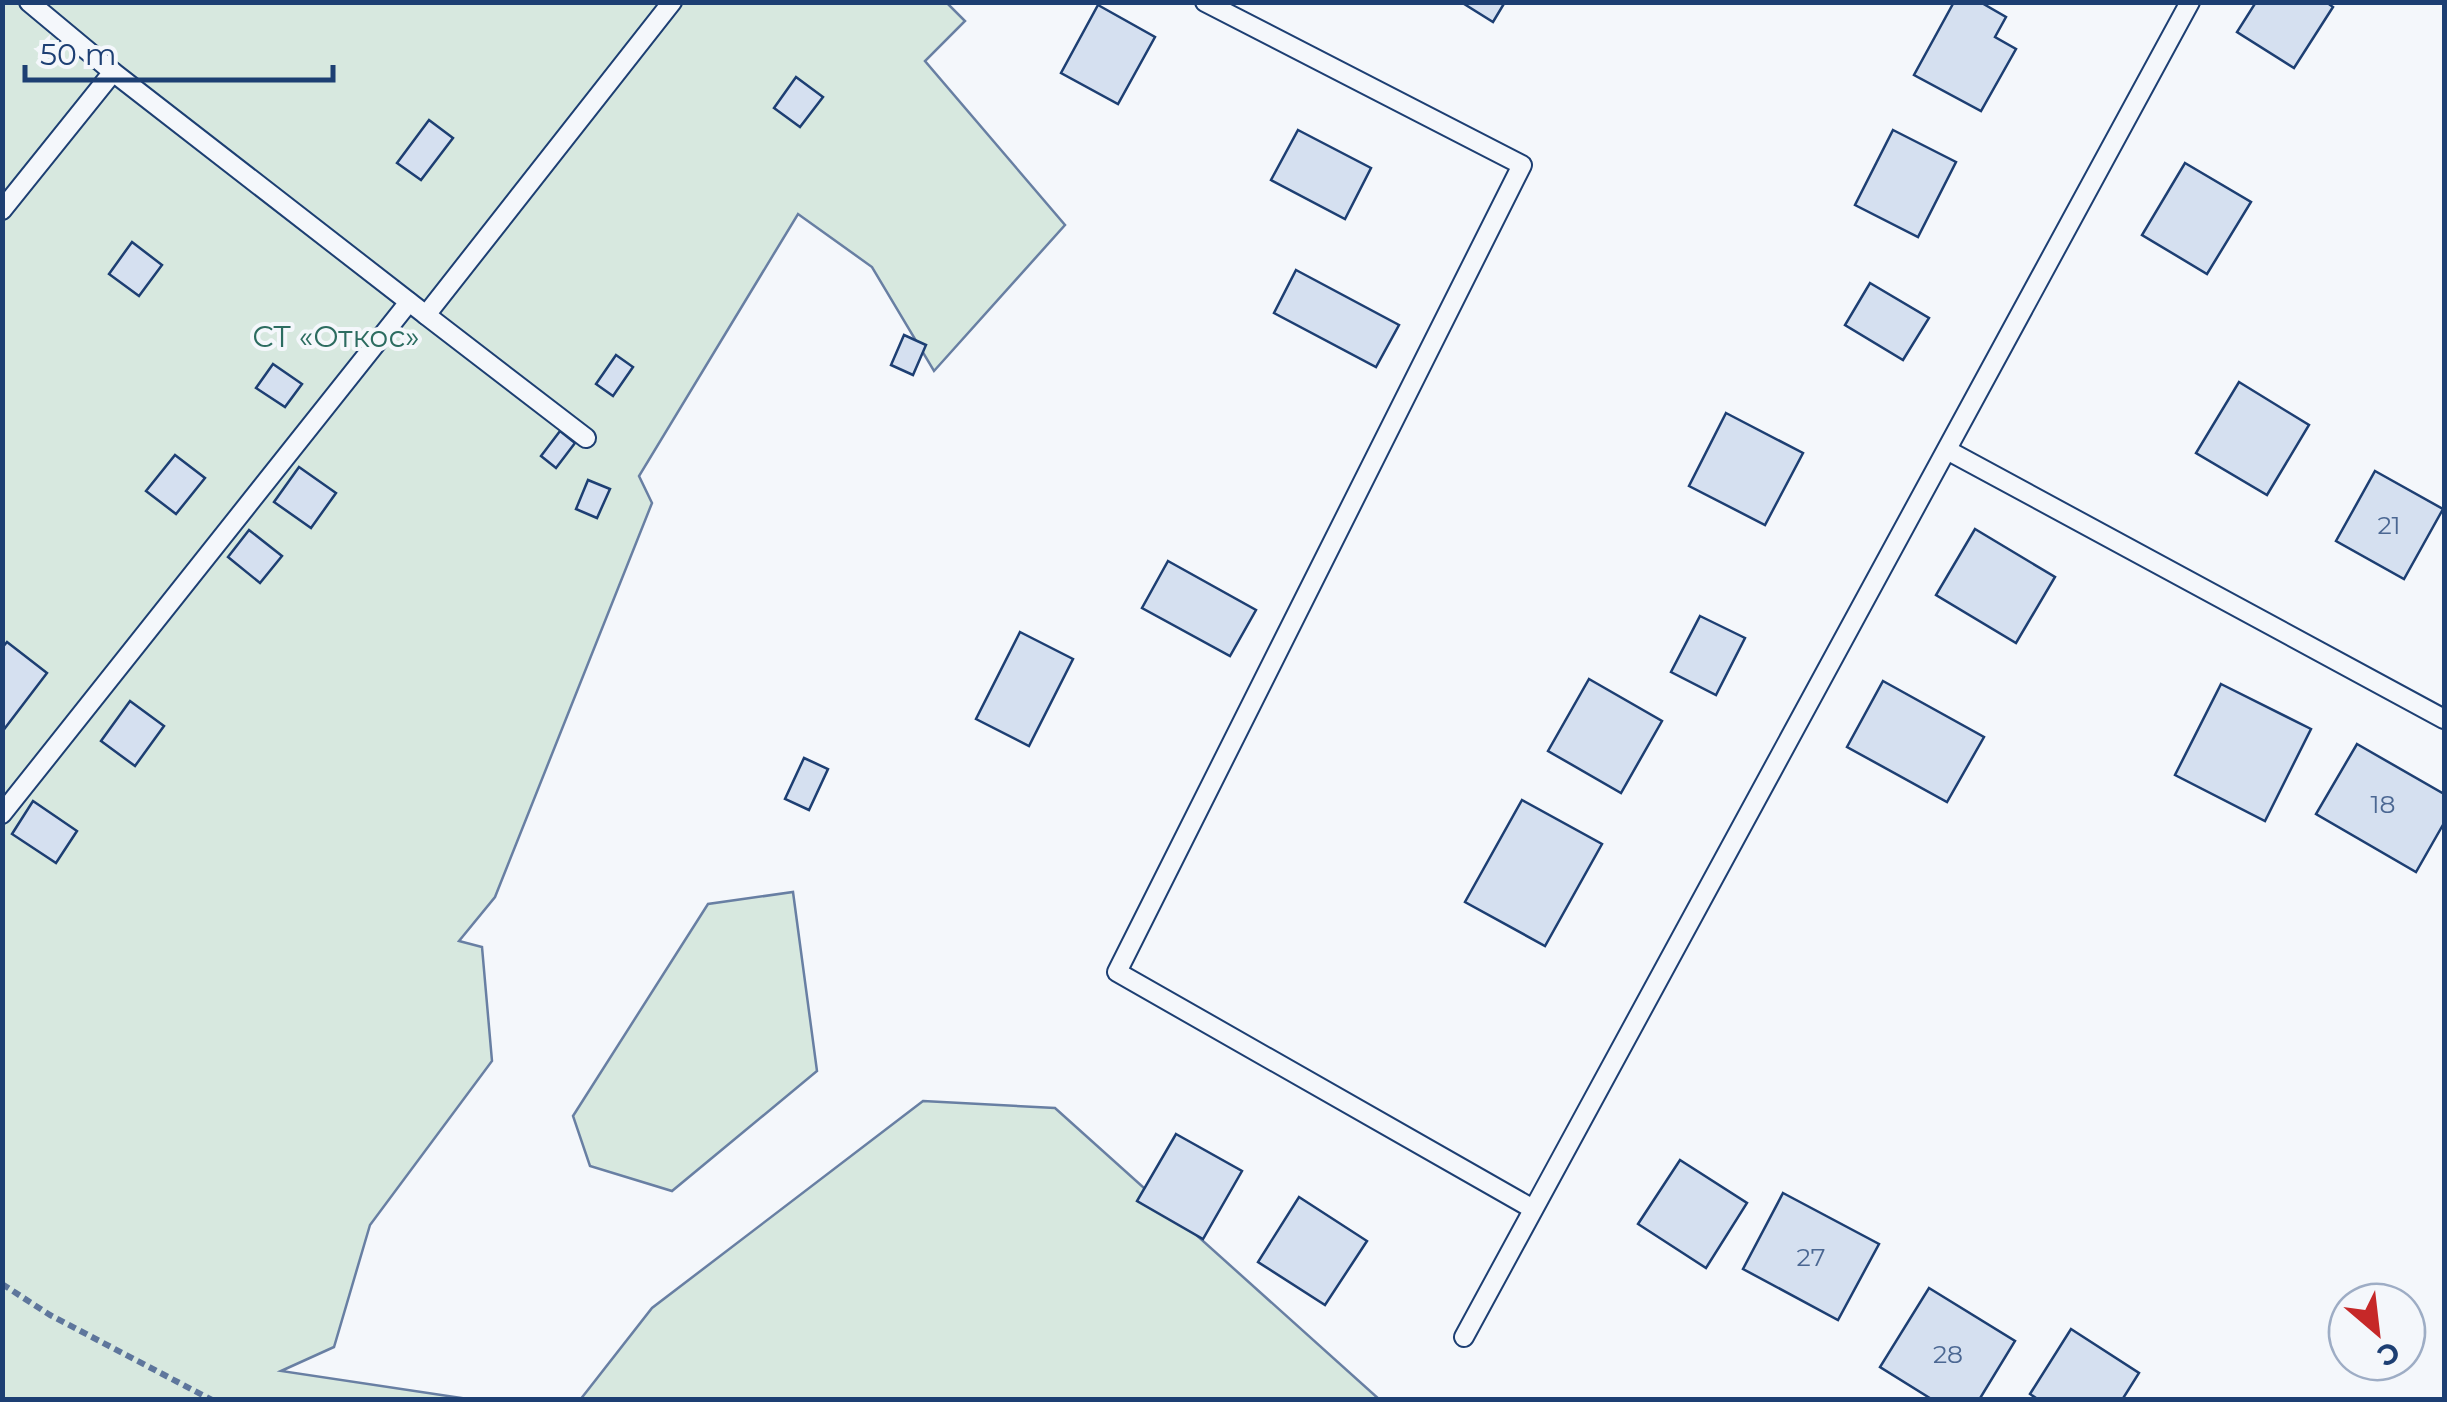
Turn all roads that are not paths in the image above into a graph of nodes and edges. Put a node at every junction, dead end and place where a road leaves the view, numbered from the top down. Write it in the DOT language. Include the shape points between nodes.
graph roads {
  1 [pos="29,2"];
  2 [pos="672,2"];
  3 [pos="1205,2"];
  4 [pos="2190,2"];
  5 [pos="113,72"];
  6 [pos="2,210"];
  7 [pos="409,302"];
  8 [pos="426,315"];
  9 [pos="586,438"];
  10 [pos="1947,450"];
  11 [pos="2444,719"];
  12 [pos="2,814"];
  13 [pos="1533,1209"];
  14 [pos="1464,1337"];
  1 -- 5 [label="lane"];
  2 -- 8 [label="lane"];
  3 -- 13 [label="lane" via="1522,165 1116,972"];
  4 -- 10 [label="lane"];
  5 -- 6 [label="lane"];
  5 -- 7 [label="lane"];
  7 -- 8 [label="lane"];
  7 -- 12 [label="lane"];
  8 -- 9 [label="lane"];
  10 -- 11 [label="lane"];
  10 -- 13 [label="lane"];
  13 -- 14 [label="lane"];
}
